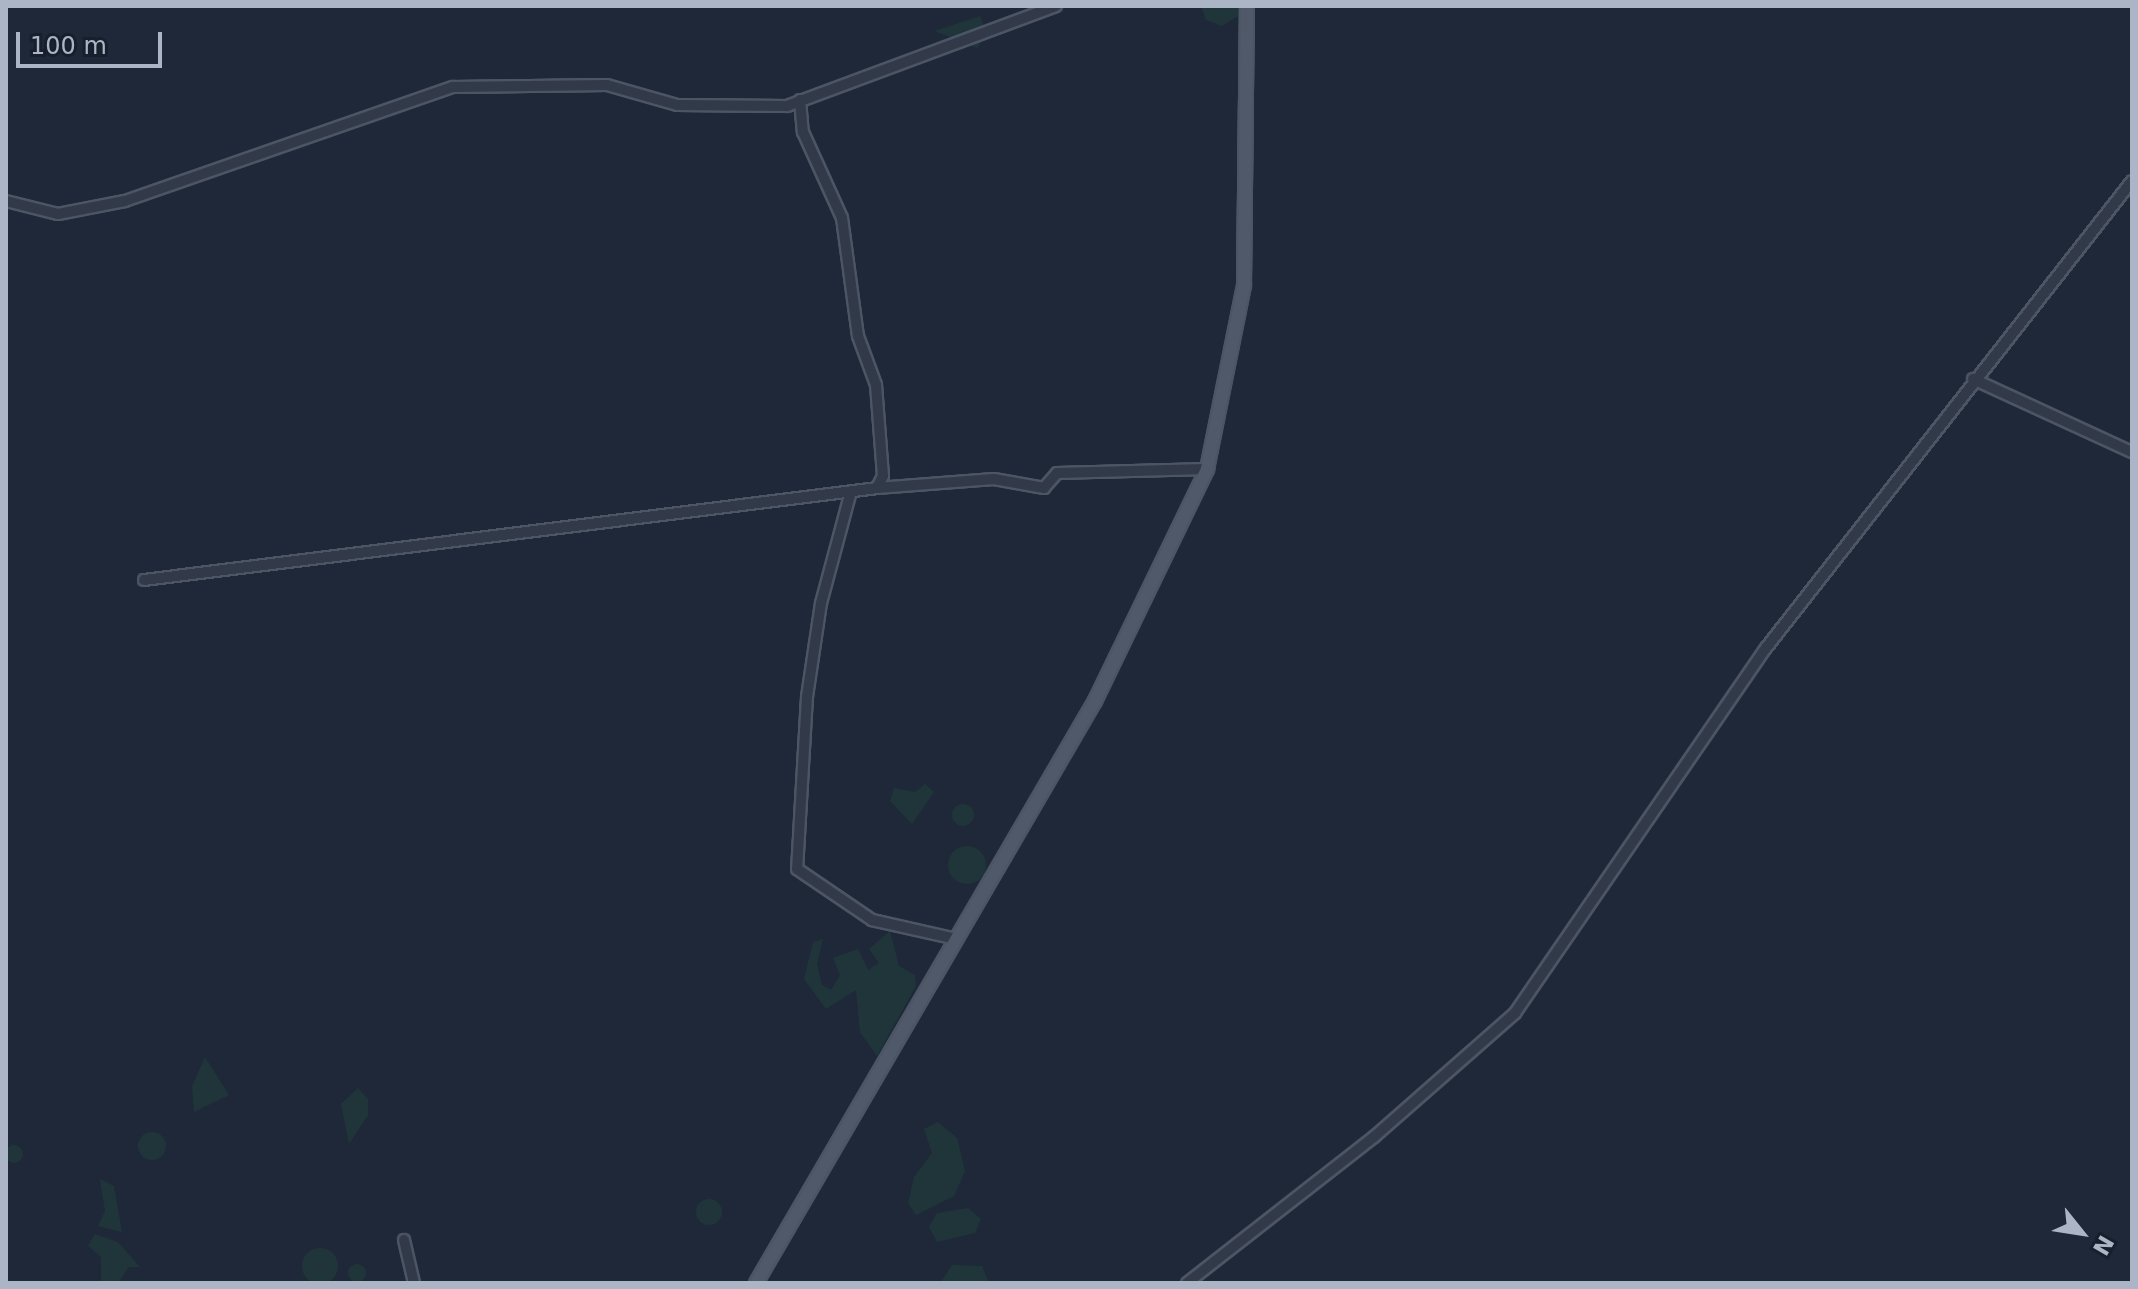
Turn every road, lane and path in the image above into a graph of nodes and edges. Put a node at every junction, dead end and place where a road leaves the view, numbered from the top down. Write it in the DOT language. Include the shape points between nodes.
graph roads {
  1 [pos="1056,6"];
  2 [pos="1247,6"];
  3 [pos="800,100"];
  4 [pos="2132,181"];
  5 [pos="6,201"];
  6 [pos="1973,379"];
  7 [pos="2132,452"];
  8 [pos="1207,469"];
  9 [pos="877,488"];
  10 [pos="850,495"];
  11 [pos="144,580"];
  12 [pos="956,939"];
  13 [pos="404,1240"];
  14 [pos="414,1282"];
  15 [pos="756,1283"];
  16 [pos="1187,1283"];
  1 -- 3 [label="street"];
  2 -- 8 [label="main road" via="1244,285"];
  3 -- 5 [label="street" via="736,108 677,105 607,85 453,87 150,195 58,214"];
  3 -- 9 [label="street" via="803,132 842,218 858,336 876,385 883,476"];
  4 -- 6 [label="street"];
  6 -- 7 [label="street"];
  6 -- 16 [label="street" via="1766,648 1515,1013 1374,1137"];
  8 -- 9 [label="street" via="1057,473 1044,488 994,479"];
  8 -- 12 [label="main road" via="1140,619"];
  9 -- 10 [label="street"];
  10 -- 11 [label="street"];
  10 -- 12 [label="street" via="821,603 807,697 797,869 872,920"];
  12 -- 15 [label="main road"];
  13 -- 14 [label="street"];
}
